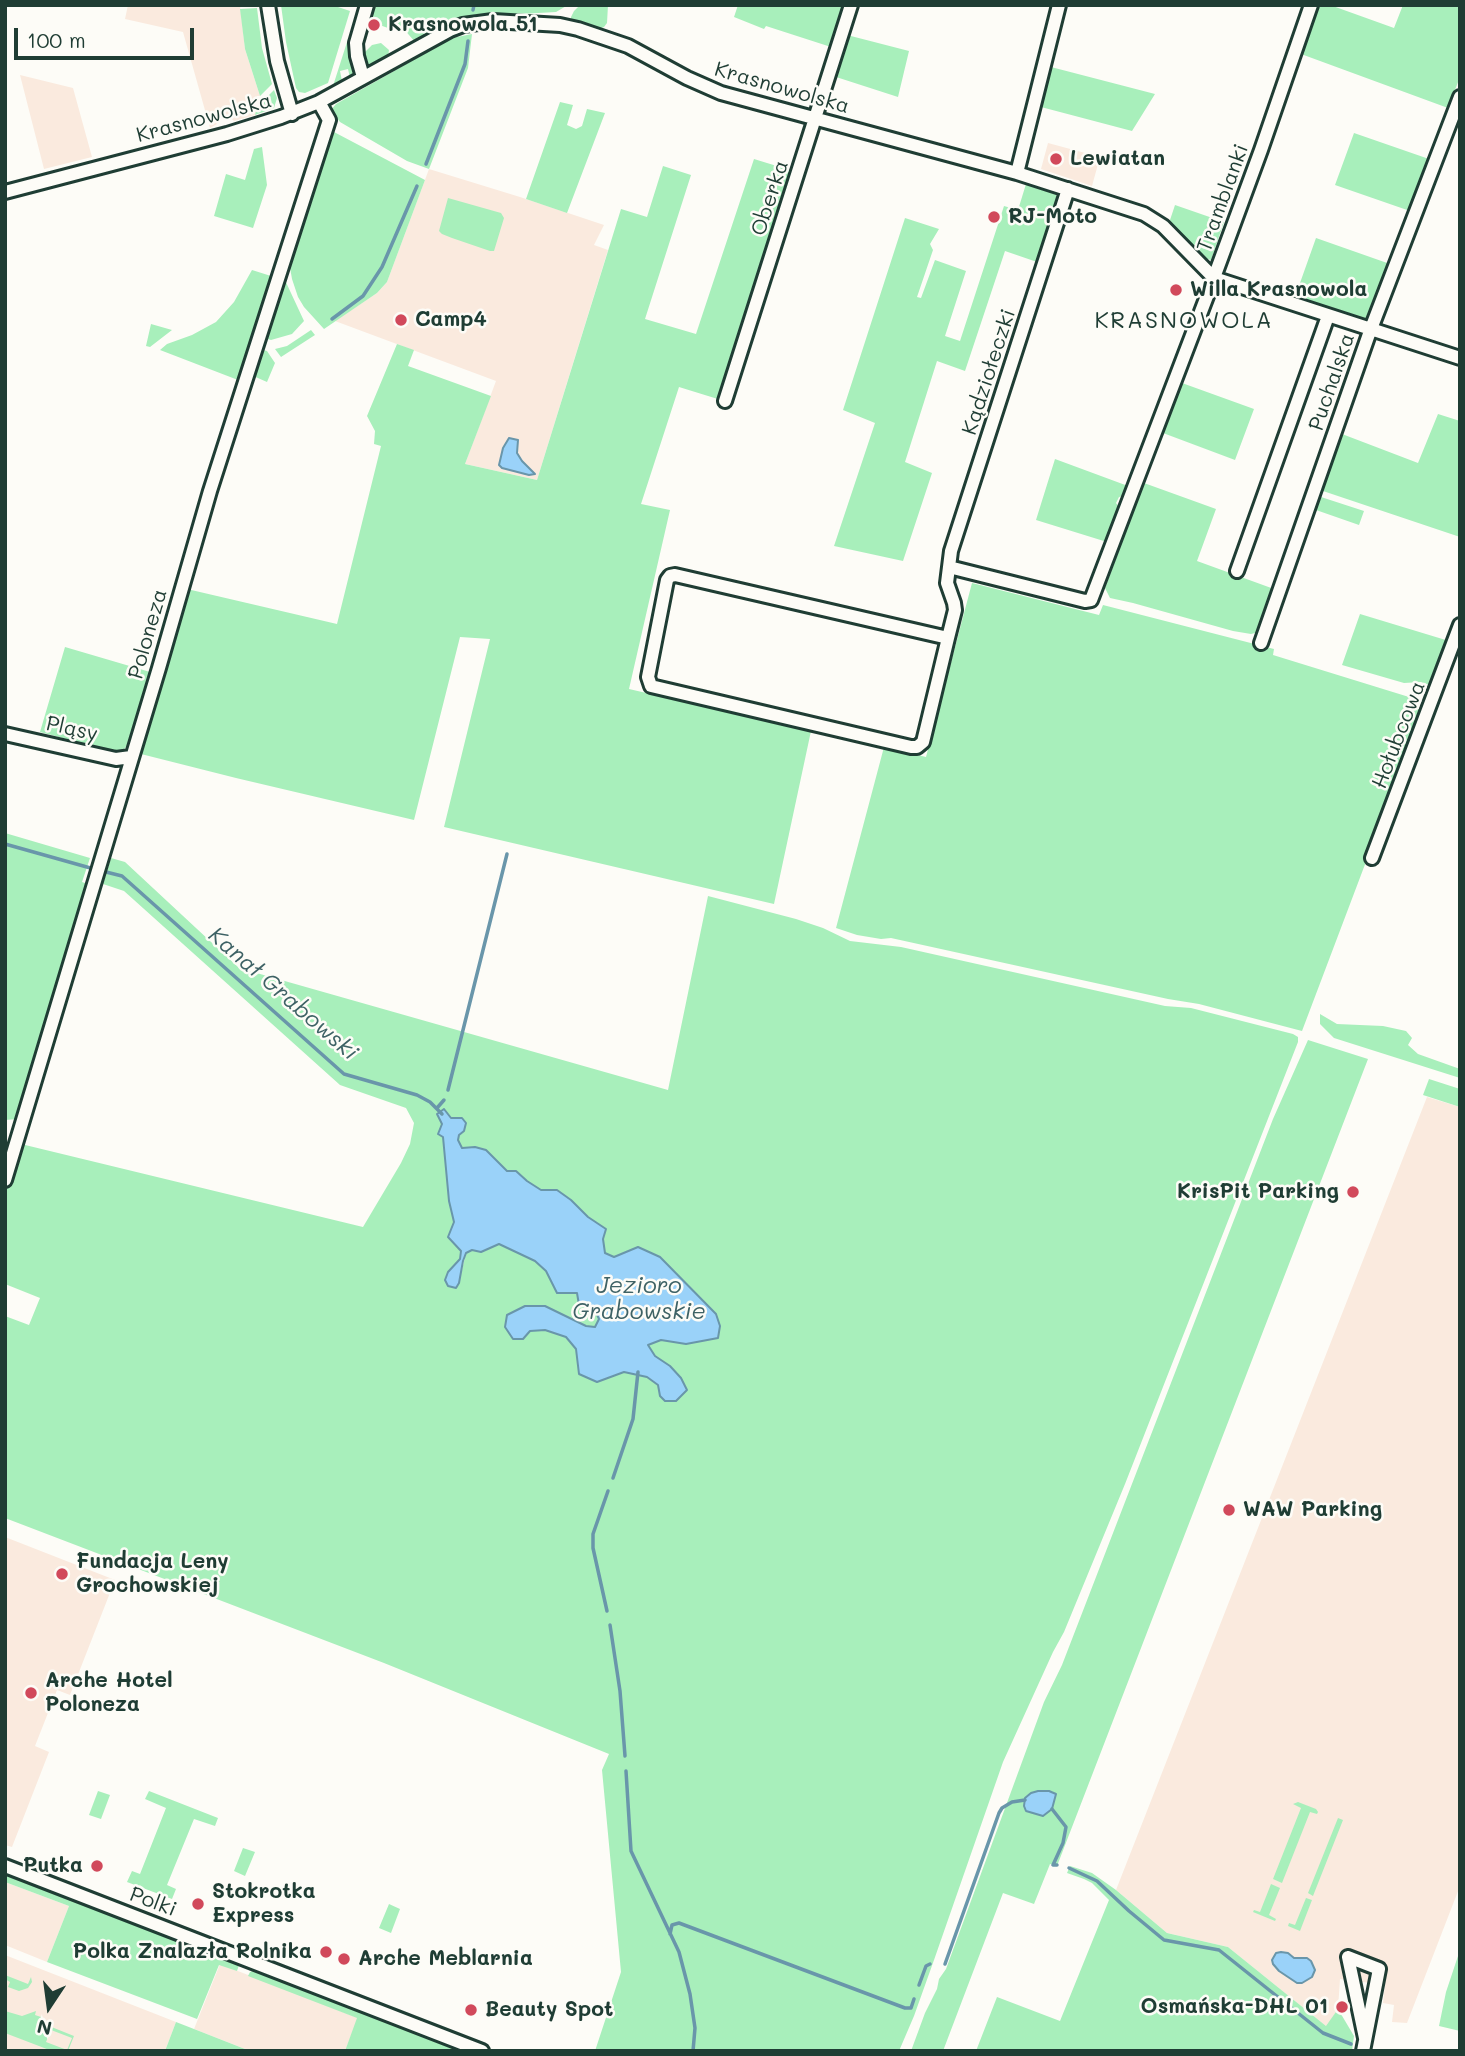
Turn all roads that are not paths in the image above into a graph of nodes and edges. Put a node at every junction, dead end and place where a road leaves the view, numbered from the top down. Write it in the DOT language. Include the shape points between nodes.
graph roads {
  1 [pos="268,5"];
  2 [pos="367,5"];
  3 [pos="851,5"];
  4 [pos="1059,5"];
  5 [pos="1311,5"];
  6 [pos="363,77"];
  7 [pos="1460,97"];
  8 [pos="319,102"];
  9 [pos="292,114"];
  10 [pos="815,118"];
  11 [pos="1017,173"];
  12 [pos="1068,189"];
  13 [pos="5,192"];
  14 [pos="1214,278"];
  15 [pos="1328,316"];
  16 [pos="1371,329"];
  17 [pos="1460,358"];
  18 [pos="724,401"];
  19 [pos="949,567"];
  20 [pos="1237,571"];
  21 [pos="1460,625"];
  22 [pos="948,638"];
  23 [pos="1261,643"];
  24 [pos="5,734"];
  25 [pos="131,757"];
  26 [pos="1372,858"];
  27 [pos="5,1180"];
  28 [pos="5,1866"];
  29 [pos="1364,2046"];
  30 [pos="482,2051"];
  1 -- 9 [label="street"];
  2 -- 6 [label="street" via="356,43"];
  3 -- 10 [label="street, Oberka"];
  4 -- 11 [label="street"];
  5 -- 14 [label="street, Tramblanki"];
  6 -- 8 [label="street, Krasnowolska"];
  6 -- 10 [label="street, Krasnowolska" via="463,26 493,21 560,25 637,50 714,91"];
  7 -- 16 [label="street, Puchalska"];
  8 -- 9 [label="street, Krasnowolska"];
  8 -- 25 [label="street, Poloneza" via="329,120 210,491"];
  9 -- 13 [label="street, Krasnowolska"];
  10 -- 11 [label="street, Krasnowolska"];
  10 -- 18 [label="street, Oberka"];
  11 -- 12 [label="street, Krasnowolska"];
  12 -- 14 [label="street, Krasnowolska" via="1154,219"];
  12 -- 19 [label="street, Kądziołeczki"];
  14 -- 15 [label="street, Krasnowolska"];
  14 -- 19 [label="street, Tramblanki" via="1091,600"];
  15 -- 16 [label="street, Krasnowolska"];
  15 -- 20 [label="street"];
  16 -- 17 [label="street, Krasnowolska"];
  16 -- 23 [label="street, Puchalska"];
  19 -- 22 [label="street, Kądziołeczki" via="947,583 955,611"];
  21 -- 26 [label="street, Hołubcowa"];
  22 -- 22 [label="street, Kądziołeczki" via="923,742 917,747 651,686 648,677 667,580 675,575"];
  24 -- 25 [label="street, Pląsy" via="116,760"];
  25 -- 27 [label="street, Poloneza"];
  28 -- 30 [label="street, Polki"];
  29 -- 29 [label="street" via="1379,1969 1348,1957 1358,2014"];
}
